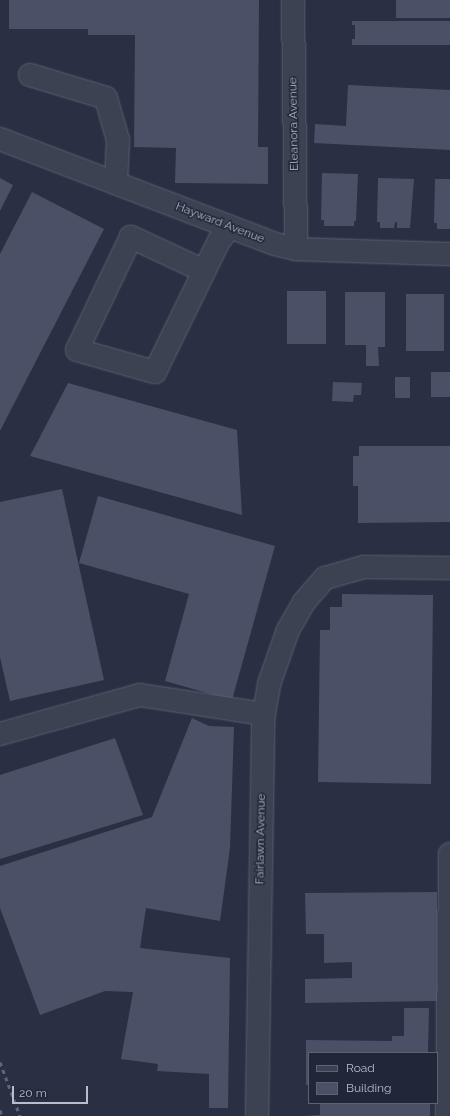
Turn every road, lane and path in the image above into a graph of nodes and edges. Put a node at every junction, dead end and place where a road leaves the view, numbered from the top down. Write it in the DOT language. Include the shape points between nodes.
graph roads {
  1 [pos="293,0"];
  2 [pos="30,75"];
  3 [pos="0,139"];
  4 [pos="116,183"];
  5 [pos="230,227"];
  6 [pos="296,249"];
  7 [pos="450,254"];
  8 [pos="204,271"];
  9 [pos="450,568"];
  10 [pos="263,714"];
  11 [pos="0,734"];
  12 [pos="450,854"];
  13 [pos="257,1116"];
  14 [pos="447,1116"];
  1 -- 6 [label="street, Eleanora Avenue"];
  2 -- 4 [label="street" via="106,98 118,140"];
  3 -- 4 [label="street, Hayward Avenue"];
  4 -- 5 [label="street, Hayward Avenue"];
  5 -- 6 [label="street, Hayward Avenue"];
  5 -- 8 [label="street" via="219,241"];
  6 -- 7 [label="street, Hayward Avenue"];
  8 -- 8 [label="street" via="155,372 77,350 131,237"];
  9 -- 10 [label="street, Fairlawn Avenue" via="364,567 325,578 304,602 288,630 269,684"];
  10 -- 11 [label="street" via="140,695"];
  10 -- 13 [label="street, Fairlawn Avenue"];
  12 -- 14 [label="street"];
}
